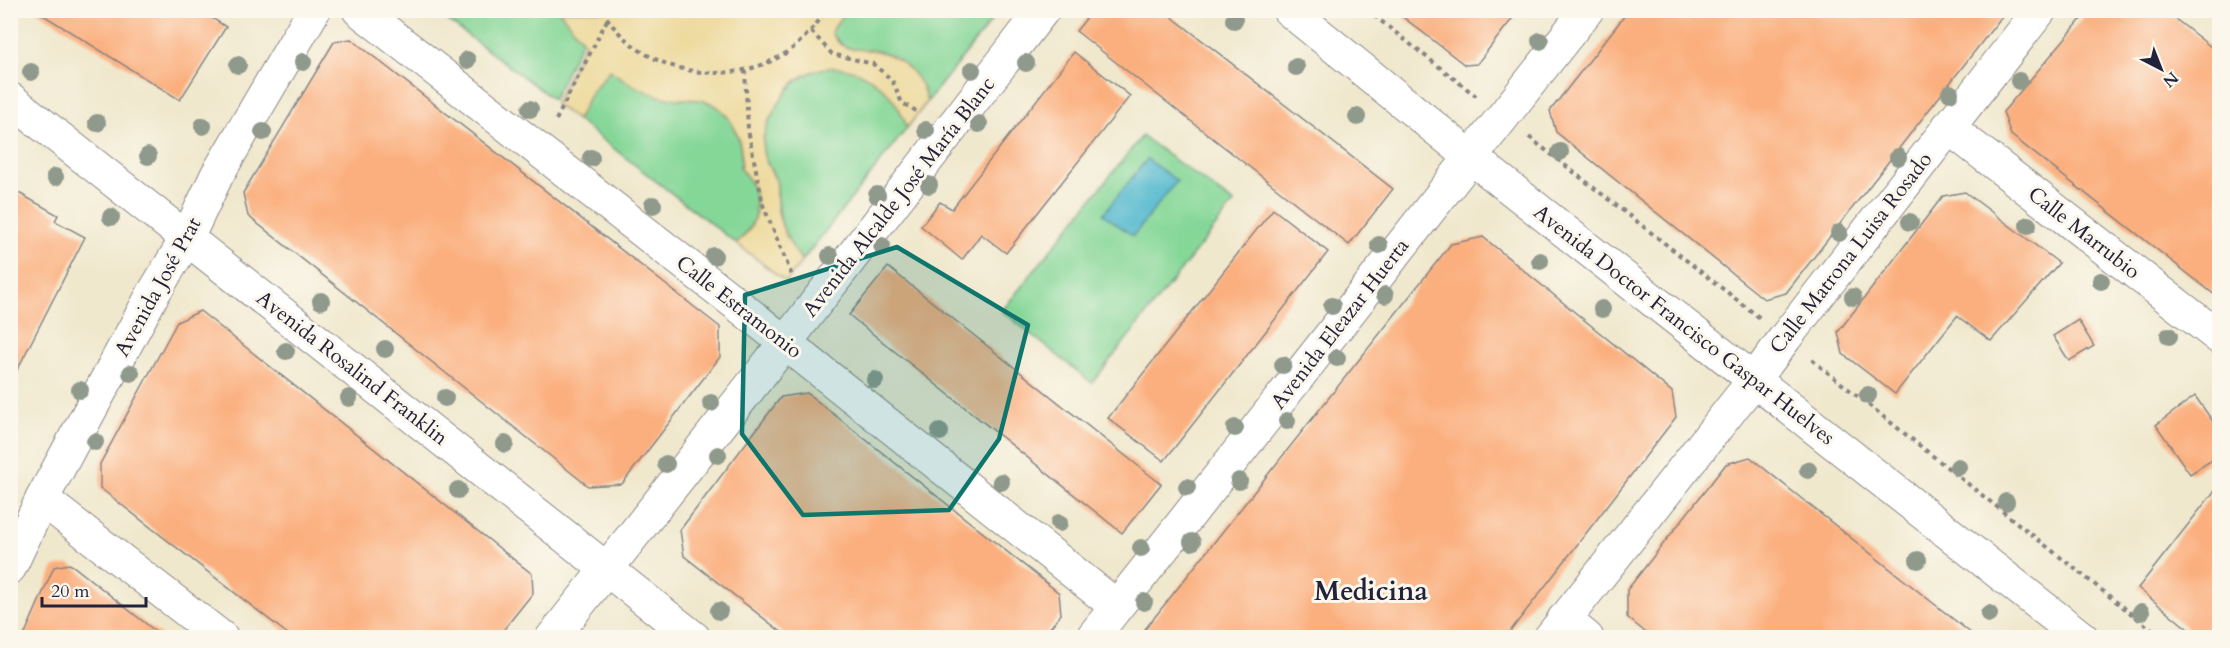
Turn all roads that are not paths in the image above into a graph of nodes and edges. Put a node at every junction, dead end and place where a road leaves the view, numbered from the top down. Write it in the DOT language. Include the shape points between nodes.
graph roads {
  1 [pos="314,10"];
  2 [pos="359,10"];
  3 [pos="1043,10"];
  4 [pos="1289,10"];
  5 [pos="1587,10"];
  6 [pos="2040,10"];
  7 [pos="10,99"];
  8 [pos="1948,127"];
  9 [pos="1472,158"];
  10 [pos="187,238"];
  11 [pos="2220,338"];
  12 [pos="785,343"];
  13 [pos="1754,380"];
  14 [pos="42,499"];
  15 [pos="10,567"];
  16 [pos="605,568"];
  17 [pos="1116,606"];
  18 [pos="1567,631"];
  19 [pos="222,638"];
  20 [pos="552,638"];
  21 [pos="694,638"];
  22 [pos="1092,638"];
  23 [pos="2082,638"];
  1 -- 10 [label="street, Avenida José Prat" via="217,175"];
  2 -- 12 [label="street, Calle Estramonio"];
  3 -- 12 [label="street, Avenida Alcalde José María Blanc"];
  4 -- 9 [label="street, Avenida Doctor Francisco Gaspar Huelves"];
  5 -- 9 [label="street, Avenida Eleazar Huerta"];
  6 -- 8 [label="street, Calle Matrona Luisa Rosado"];
  7 -- 10 [label="street, Avenida Rosalind Franklin"];
  8 -- 11 [label="street, Calle Marrubio"];
  8 -- 13 [label="street, Calle Matrona Luisa Rosado"];
  9 -- 13 [label="street, Avenida Doctor Francisco Gaspar Huelves"];
  9 -- 17 [label="street, Avenida Eleazar Huerta"];
  10 -- 14 [label="street, Avenida José Prat"];
  10 -- 16 [label="street, Avenida Rosalind Franklin"];
  12 -- 16 [label="street, Avenida Alcalde José María Blanc"];
  12 -- 17 [label="street, Calle Estramonio"];
  13 -- 18 [label="street, Calle Matrona Luisa Rosado"];
  13 -- 23 [label="street, Avenida Doctor Francisco Gaspar Huelves"];
  14 -- 15 [label="street, Avenida José Prat"];
  14 -- 19 [label="street"];
  16 -- 20 [label="street, Avenida Alcalde José María Blanc"];
  16 -- 21 [label="street, Avenida Rosalind Franklin"];
  17 -- 22 [label="street, Avenida Eleazar Huerta"];
}
